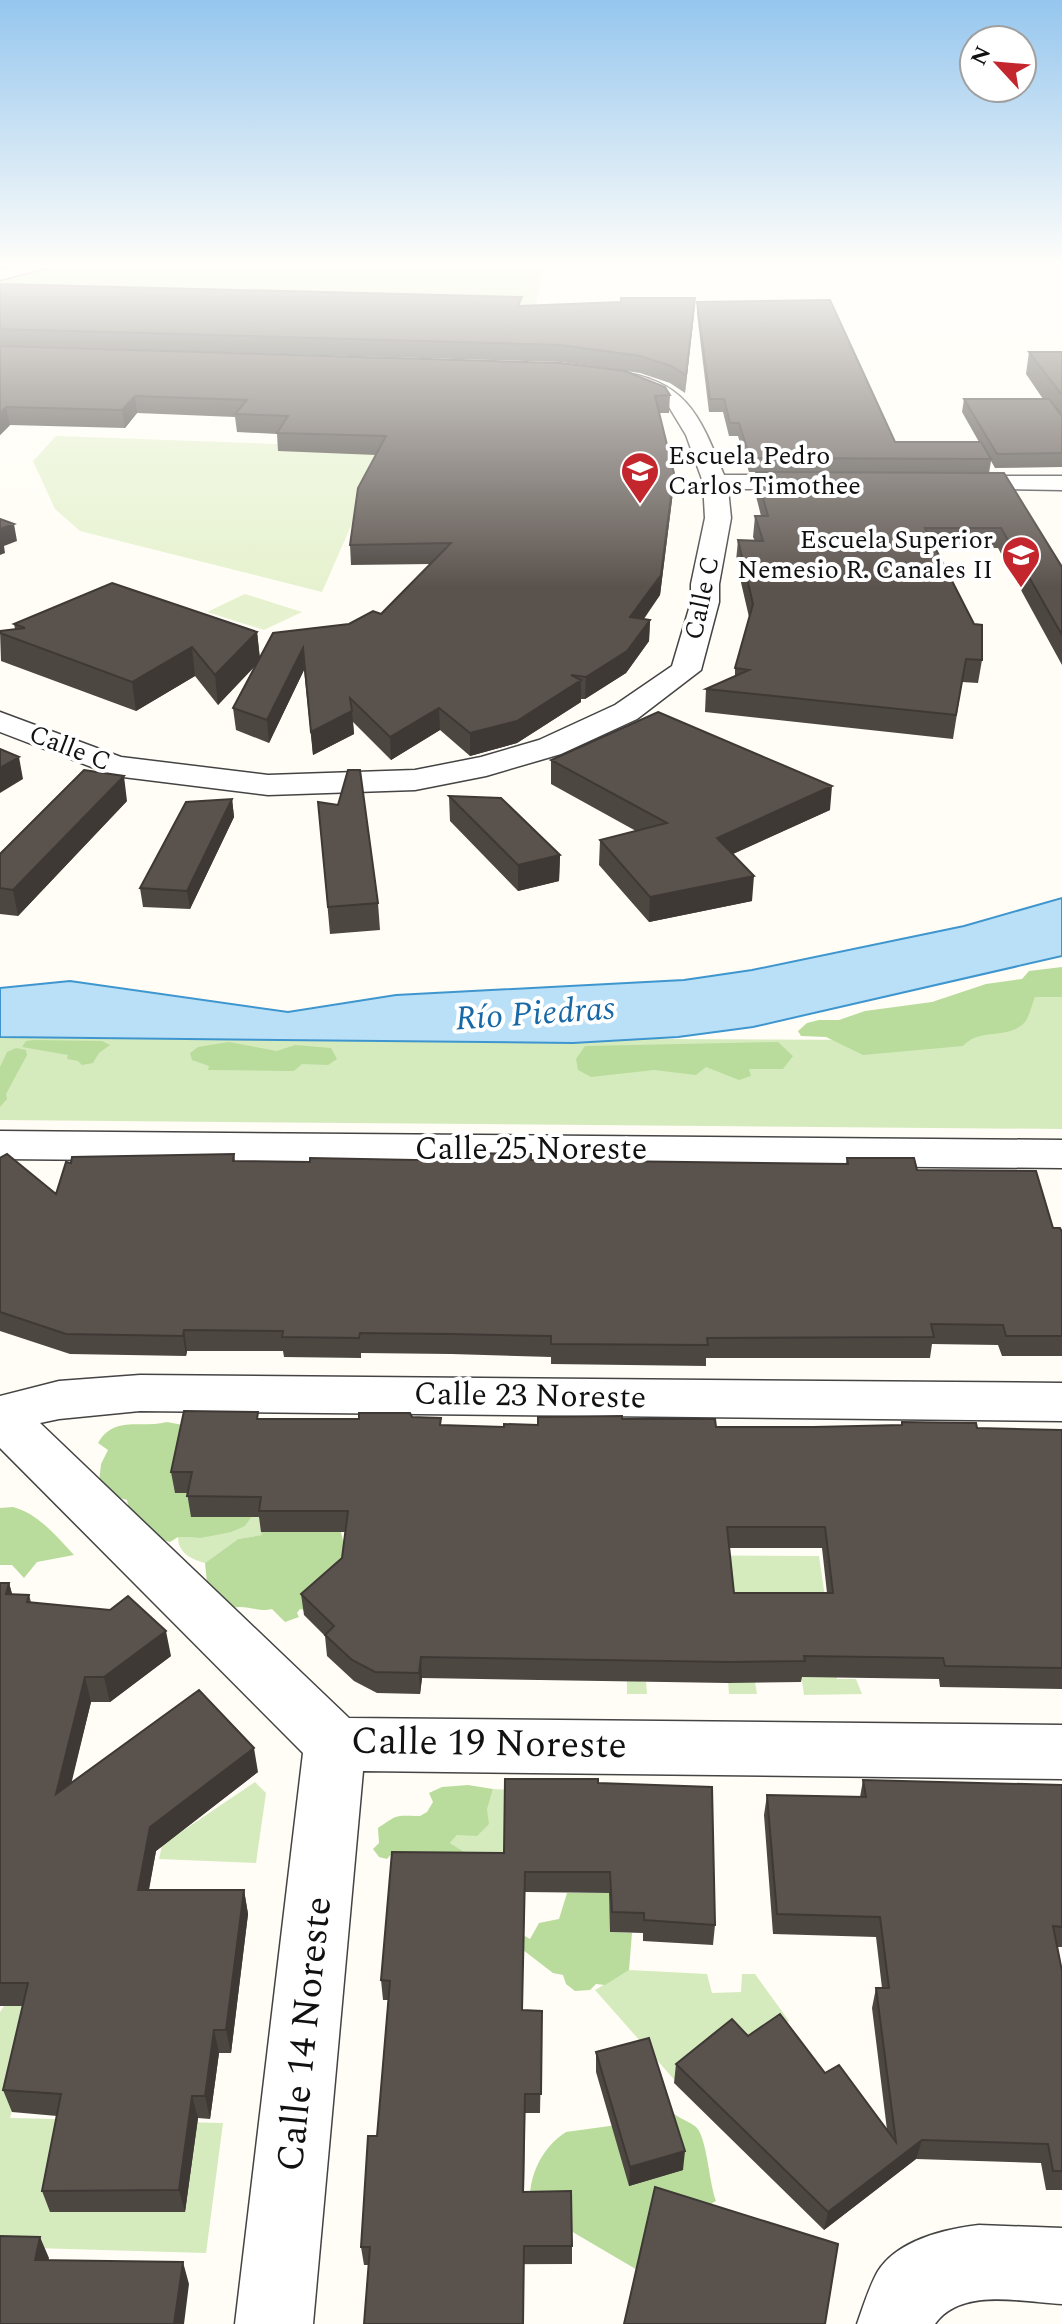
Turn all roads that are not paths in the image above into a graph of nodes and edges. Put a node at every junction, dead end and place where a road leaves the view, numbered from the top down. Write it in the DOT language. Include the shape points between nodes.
graph roads {
  1 [pos="588,374"];
  2 [pos="715,482"];
  3 [pos="836,482"];
  4 [pos="928,483"];
  5 [pos="1062,483"];
  6 [pos="0,721"];
  7 [pos="0,1145"];
  8 [pos="1062,1154"];
  9 [pos="1062,1402"];
  10 [pos="0,1415"];
  11 [pos="335,1744"];
  12 [pos="1062,1752"];
  13 [pos="1062,2266"];
  14 [pos="274,2324"];
  15 [pos="896,2324"];
  1 -- 2 [label="street, Calle C" via="629,379 674,398 697,435"];
  2 -- 3 [label="street"];
  2 -- 6 [label="street, Calle C" via="718,518 705,602 686,670 626,712 550,747 415,780 268,785 115,766"];
  4 -- 5 [label="street"];
  7 -- 8 [label="street, Calle 25 Noreste"];
  9 -- 10 [label="street, Calle 23 Noreste" via="140,1393 59,1400"];
  10 -- 11 [label="street, Calle 19 Noreste"];
  11 -- 12 [label="street, Calle 19 Noreste"];
  11 -- 14 [label="street, Calle 14 Noreste"];
  13 -- 15 [label="street" via="960,2264 927,2276 907,2296"];
}
